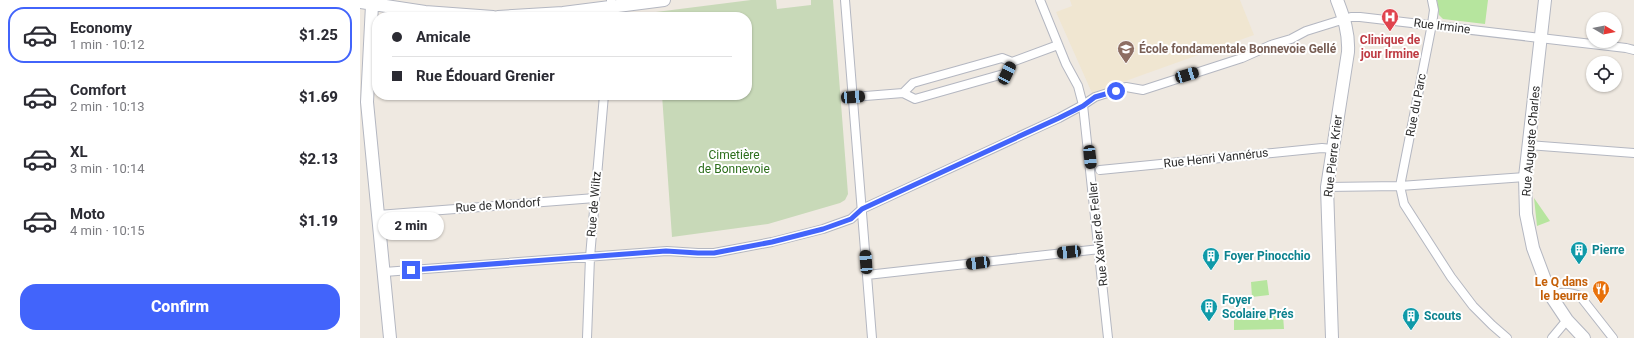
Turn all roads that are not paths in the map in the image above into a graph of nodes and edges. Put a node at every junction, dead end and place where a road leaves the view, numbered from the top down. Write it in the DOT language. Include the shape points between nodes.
graph roads {
  1 [pos="664,0"];
  2 [pos="845,0"];
  3 [pos="1040,0"];
  4 [pos="1337,0"];
  5 [pos="1432,0"];
  6 [pos="1545,0"];
  7 [pos="366,3"];
  8 [pos="612,8"];
  9 [pos="425,12"];
  10 [pos="567,12"];
  11 [pos="1344,20"];
  12 [pos="1432,24"];
  13 [pos="1541,38"];
  14 [pos="1058,45"];
  15 [pos="1634,50"];
  16 [pos="1012,62"];
  17 [pos="903,93"];
  18 [pos="853,97"];
  19 [pos="604,100"];
  20 [pos="1083,106"];
  21 [pos="1528,145"];
  22 [pos="1332,149"];
  23 [pos="1634,153"];
  24 [pos="1100,170"];
  25 [pos="1525,177"];
  26 [pos="1400,186"];
  27 [pos="1327,187"];
  28 [pos="594,198"];
  29 [pos="862,209"];
  30 [pos="378,215"];
  31 [pos="1100,249"];
  32 [pos="590,257"];
  33 [pos="384,272"];
  34 [pos="867,276"];
  35 [pos="1551,296"];
  36 [pos="1567,320"];
  37 [pos="390,338"];
  38 [pos="587,338"];
  39 [pos="872,338"];
  40 [pos="1108,338"];
  41 [pos="1332,338"];
  42 [pos="1507,338"];
  43 [pos="1552,338"];
  44 [pos="1584,338"];
  45 [pos="1613,338"];
  1 -- 8 [label="main road"];
  2 -- 18 [label="street"];
  3 -- 14 [label="street, Rue Xavier de Feller"];
  4 -- 11 [label="main road, Rue Pierre Krier"];
  5 -- 12 [label="street, Rue du Parc"];
  6 -- 13 [label="main road, Rue Auguste Charles"];
  7 -- 9 [label="main road"];
  7 -- 30 [label="main road" via="367,102"];
  8 -- 10 [label="main road"];
  11 -- 12 [label="street, Rue Irmine" via="1360,17"];
  11 -- 20 [label="street, Rue Irmine" via="1306,31 1242,58 1143,90 1126,87 1095,97"];
  11 -- 22 [label="main road, Rue Pierre Krier" via="1349,39 1348,52"];
  12 -- 13 [label="street, Rue Irmine"];
  12 -- 26 [label="street, Rue du Parc"];
  13 -- 15 [label="street, Rue Irmine"];
  13 -- 21 [label="main road, Rue Auguste Charles"];
  14 -- 16 [label="street"];
  14 -- 20 [label="street, Rue Xavier de Feller" via="1078,86"];
  16 -- 17 [label="street" via="1002,58 913,83"];
  16 -- 17 [label="street" via="1007,73 915,99"];
  17 -- 18 [label="street"];
  18 -- 29 [label="street"];
  19 -- 28 [label="street, Rue de Wiltz"];
  20 -- 29 [label="street, Rue Irmine"];
  20 -- 31 [label="street, Rue Xavier de Feller"];
  21 -- 23 [label="street"];
  21 -- 25 [label="main road, Rue Auguste Charles"];
  22 -- 24 [label="street, Rue Henri Vannérus"];
  22 -- 27 [label="main road, Rue Pierre Krier"];
  25 -- 26 [label="street"];
  25 -- 35 [label="main road, Rue Auguste Charles" via="1526,214 1533,248"];
  26 -- 27 [label="street"];
  26 -- 42 [label="street" via="1404,204 1451,278 1473,306"];
  27 -- 41 [label="main road, Rue Pierre Krier"];
  28 -- 30 [label="street, Rue de Mondorf"];
  28 -- 32 [label="street, Rue de Wiltz"];
  29 -- 32 [label="street, Rue Irmine" via="851,219 823,229 714,253 666,251"];
  29 -- 34 [label="street"];
  30 -- 33 [label="main road"];
  31 -- 34 [label="street"];
  31 -- 40 [label="street, Rue Xavier de Feller"];
  32 -- 33 [label="street, Rue Irmine"];
  32 -- 38 [label="street, Rue de Wiltz"];
  33 -- 37 [label="main road"];
  34 -- 39 [label="street"];
  35 -- 36 [label="main road, Rue Auguste Charles"];
  35 -- 45 [label="street" via="1558,292 1580,296"];
  36 -- 43 [label="street"];
  36 -- 44 [label="main road, Rue Auguste Charles"];
}
